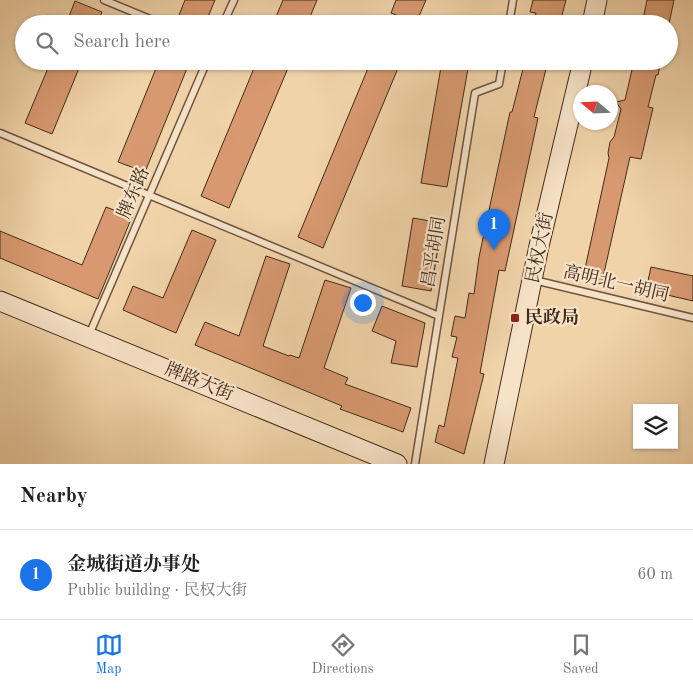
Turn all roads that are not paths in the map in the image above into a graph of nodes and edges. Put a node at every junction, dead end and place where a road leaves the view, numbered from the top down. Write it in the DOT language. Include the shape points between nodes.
graph roads {
  1 [pos="104,0"];
  2 [pos="234,0"];
  3 [pos="513,0"];
  4 [pos="597,0"];
  5 [pos="140,15"];
  6 [pos="227,15"];
  7 [pos="510,15"];
  8 [pos="594,15"];
  9 [pos="203,70"];
  10 [pos="501,70"];
  11 [pos="581,70"];
  12 [pos="0,134"];
  13 [pos="150,195"];
  14 [pos="532,280"];
  15 [pos="0,300"];
  16 [pos="439,316"];
  17 [pos="693,318"];
  18 [pos="88,337"];
  19 [pos="398,464"];
  20 [pos="415,464"];
  21 [pos="494,464"];
  1 -- 5 [label="lane"];
  2 -- 6 [label="lane"];
  3 -- 7 [label="lane"];
  4 -- 8 [label="street"];
  9 -- 13 [label="lane, 牌东路"];
  10 -- 16 [label="lane, 昌平胡同" via="499,84 475,93"];
  11 -- 14 [label="street, 民权大街"];
  12 -- 13 [label="lane"];
  13 -- 16 [label="lane"];
  13 -- 18 [label="lane, 牌东路"];
  14 -- 17 [label="lane, 高明北一胡同"];
  14 -- 21 [label="street, 民权大街"];
  15 -- 18 [label="street, 牌路大街"];
  16 -- 20 [label="lane, 昌平胡同"];
  18 -- 19 [label="street, 牌路大街"];
}
